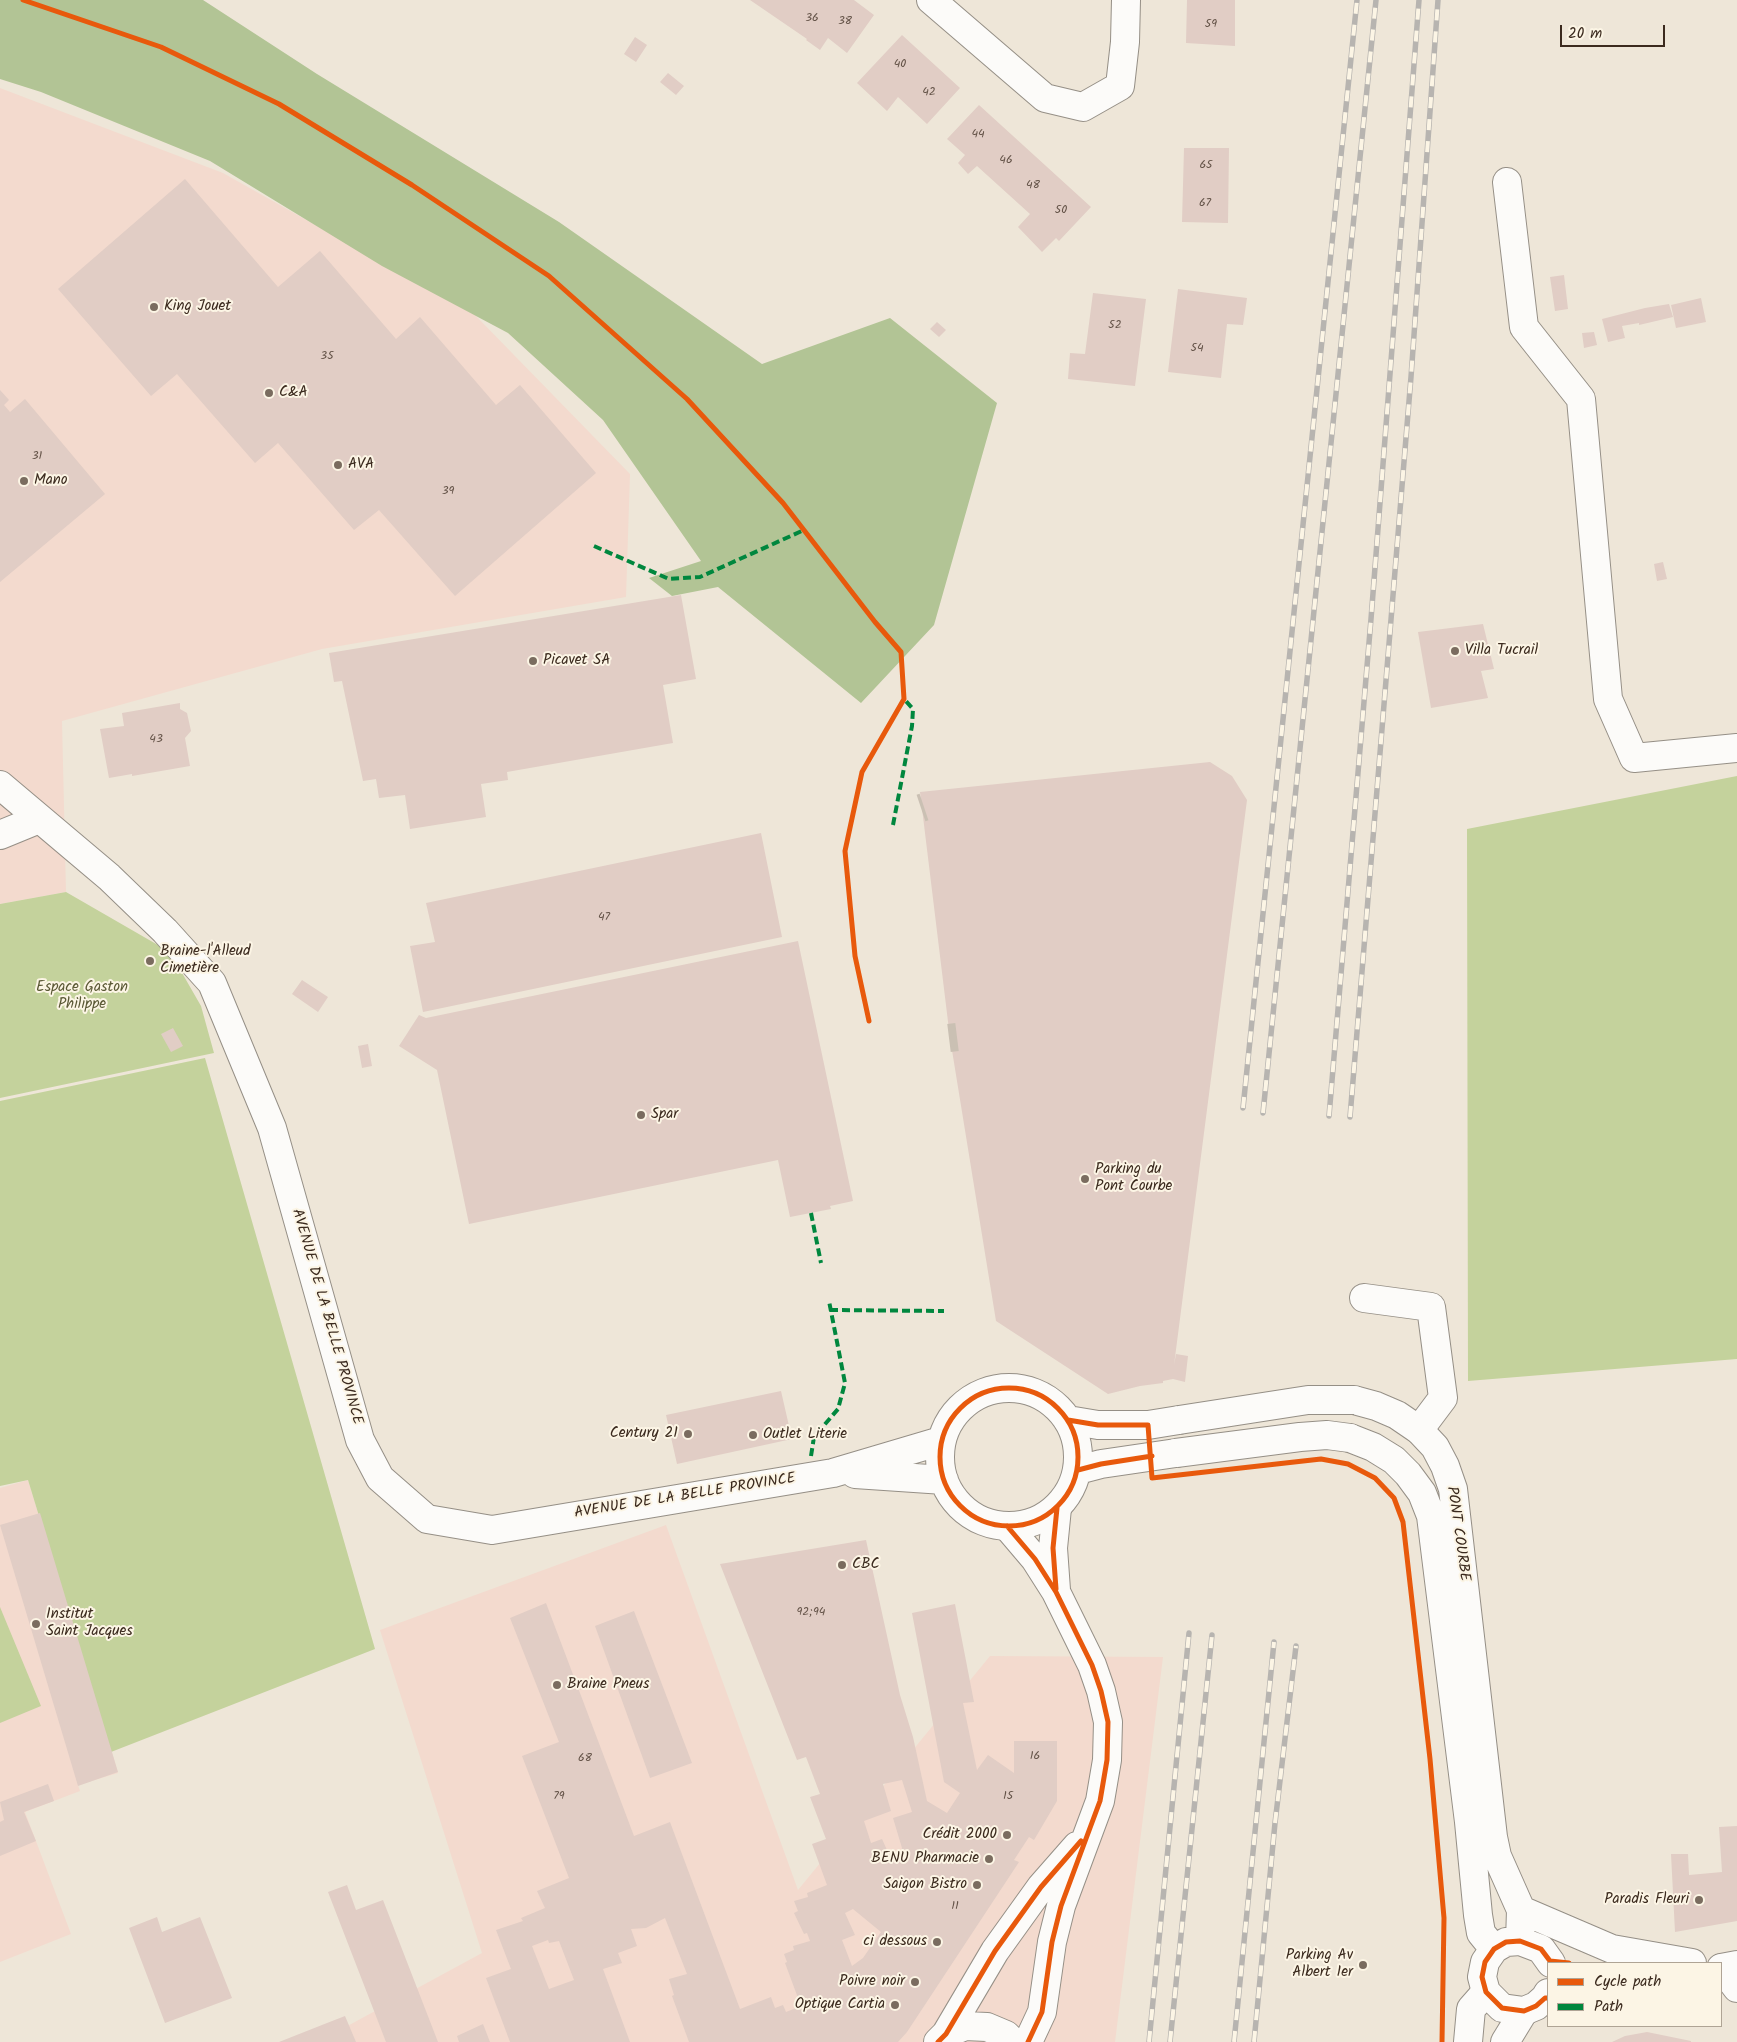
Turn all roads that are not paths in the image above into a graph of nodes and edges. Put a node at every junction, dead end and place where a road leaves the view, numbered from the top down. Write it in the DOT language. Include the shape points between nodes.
graph roads {
  1 [pos="931,0"];
  2 [pos="1126,0"];
  3 [pos="1507,182"];
  4 [pos="1737,748"];
  5 [pos="0,785"];
  6 [pos="38,819"];
  7 [pos="0,835"];
  8 [pos="1364,1298"];
  9 [pos="1068,1420"];
  10 [pos="1419,1430"];
  11 [pos="941,1441"];
  12 [pos="1078,1470"];
  13 [pos="832,1473"];
  14 [pos="944,1480"];
  15 [pos="1057,1508"];
  16 [pos="1007,1526"];
  17 [pos="1056,1592"];
  18 [pos="1086,1834"];
  19 [pos="1521,1910"];
  20 [pos="1520,1940"];
  21 [pos="1494,1949"];
  22 [pos="1557,1962"];
  23 [pos="1686,1962"];
  24 [pos="1486,1992"];
  25 [pos="1541,2000"];
  26 [pos="942,2038"];
  27 [pos="1014,2042"];
  28 [pos="1028,2042"];
  29 [pos="1468,2042"];
  30 [pos="1505,2042"];
  1 -- 2 [label="main road" via="1045,98 1084,107 1120,86"];
  3 -- 4 [label="main road" via="1524,327 1581,399 1608,699 1634,758"];
  5 -- 6 [label="main road, AVENUE DE LA BELLE PROVINCE"];
  6 -- 7 [label="main road"];
  6 -- 13 [label="main road, AVENUE DE LA BELLE PROVINCE" via="109,877 165,931 212,983 272,1128 360,1440 380,1478 427,1519 492,1530"];
  8 -- 10 [label="main road" via="1431,1307 1443,1398"];
  9 -- 10 [label="main road, PONT COURBE, bridge" via="1098,1425 1148,1425 1308,1400 1354,1400 1397,1415"];
  9 -- 11 [label="main road" via="1041,1395 1024,1389 986,1391 959,1408"];
  9 -- 12 [label="main road" via="1076,1436"];
  10 -- 19 [label="main road, PONT COURBE" via="1435,1447 1453,1489 1493,1837 1497,1856"];
  11 -- 13 [label="main road, AVENUE DE LA BELLE PROVINCE"];
  11 -- 14 [label="main road" via="940,1467"];
  12 -- 15 [label="main road" via="1070,1491"];
  12 -- 21 [label="main road, PONT COURBE, bridge" via="1176,1453 1327,1435 1350,1438 1394,1460 1422,1493 1431,1516 1478,1916 1481,1933"];
  13 -- 14 [label="main road, AVENUE DE LA BELLE PROVINCE"];
  14 -- 16 [label="main road" via="954,1499 970,1514 990,1524"];
  15 -- 16 [label="main road" via="1036,1521"];
  15 -- 17 [label="main road" via="1053,1548"];
  16 -- 17 [label="main road"];
  17 -- 18 [label="main road" via="1092,1665 1108,1722 1107,1760 1100,1801"];
  18 -- 26 [label="main road" via="1040,1887 995,1951"];
  18 -- 28 [label="main road" via="1060,1906 1042,2012"];
  19 -- 20 [label="main road, PONT COURBE"];
  19 -- 23 [label="main road" via="1612,1949"];
  20 -- 21 [label="main road" via="1506,1942"];
  20 -- 22 [label="main road" via="1541,1949"];
  21 -- 24 [label="main road" via="1485,1962 1482,1977"];
  24 -- 25 [label="main road" via="1502,2008"];
  24 -- 29 [label="main road" via="1471,2009"];
  25 -- 30 [label="main road"];
  26 -- 27 [label="main road" via="965,2026 986,2027"];
}
